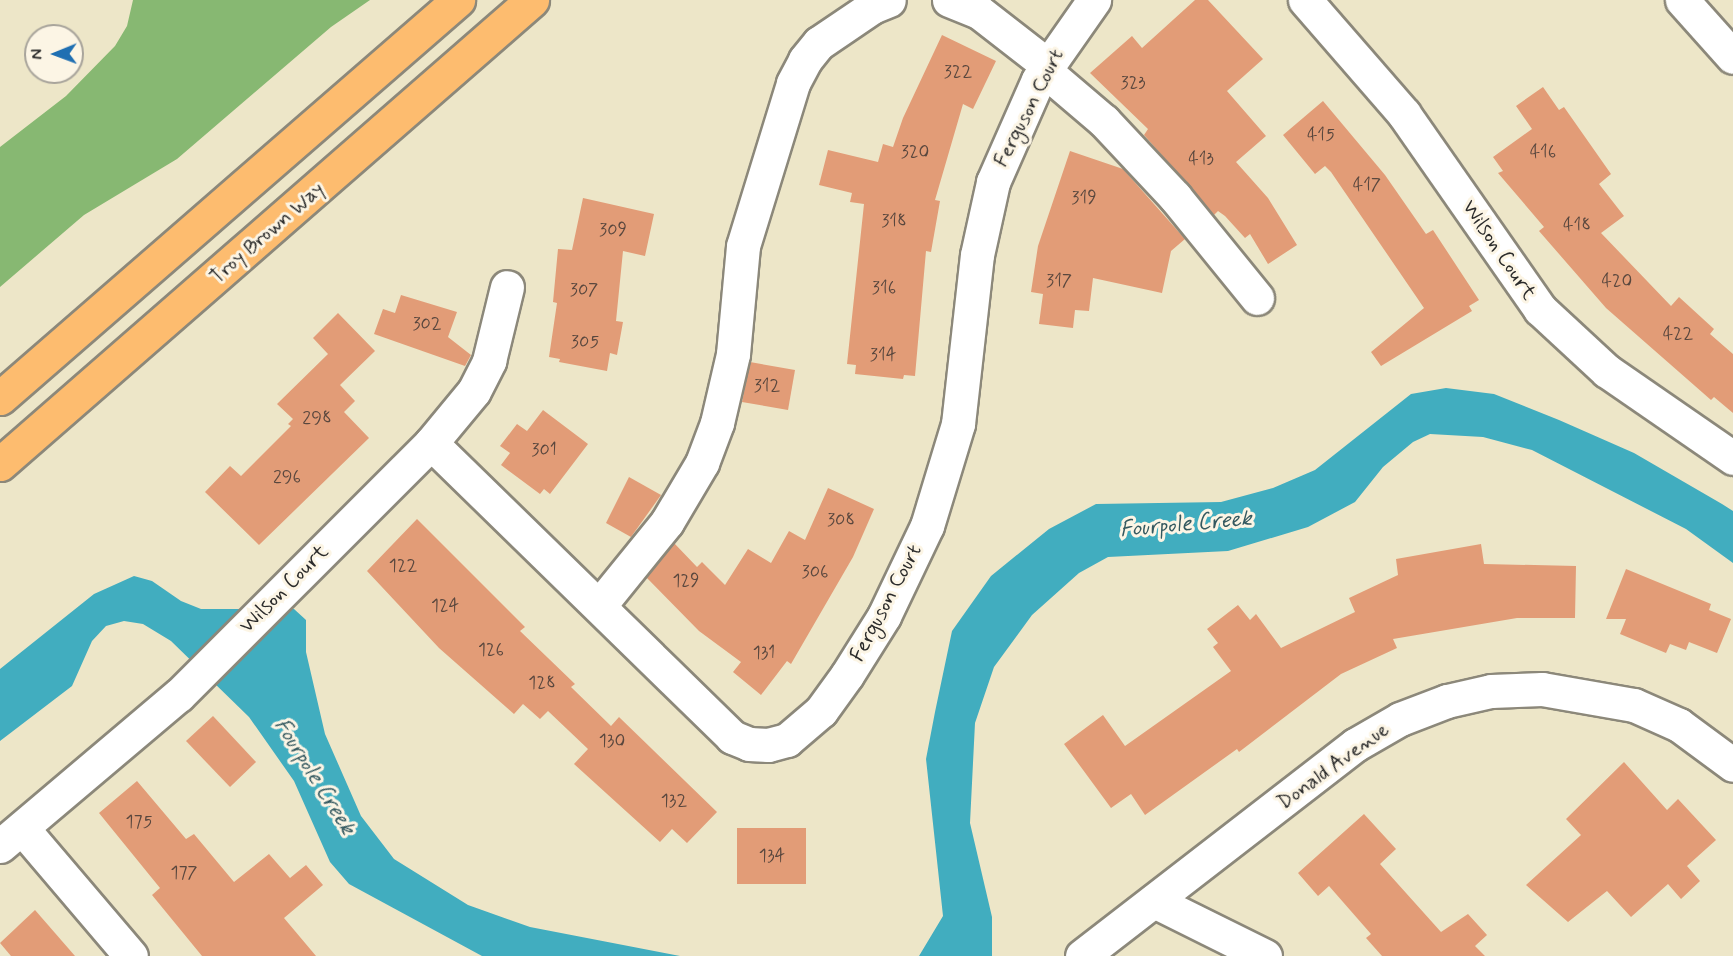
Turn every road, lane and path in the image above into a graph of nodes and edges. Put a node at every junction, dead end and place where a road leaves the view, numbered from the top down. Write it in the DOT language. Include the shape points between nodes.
graph roads {
  1 [pos="458,0"];
  2 [pos="532,0"];
  3 [pos="889,0"];
  4 [pos="949,0"];
  5 [pos="1094,0"];
  6 [pos="1305,0"];
  7 [pos="1682,0"];
  8 [pos="1733,57"];
  9 [pos="1046,68"];
  10 [pos="507,287"];
  11 [pos="1257,298"];
  12 [pos="0,398"];
  13 [pos="431,443"];
  14 [pos="1733,458"];
  15 [pos="0,464"];
  16 [pos="599,606"];
  17 [pos="1733,765"];
  18 [pos="11,837"];
  19 [pos="1154,901"];
  20 [pos="131,956"];
  21 [pos="1082,956"];
  22 [pos="1265,956"];
  1 -- 12 [label="main road"];
  2 -- 15 [label="main road, Troy Brown Way"];
  3 -- 16 [label="street" via="872,7 819,44 804,60 793,83 743,246 733,354 717,423 702,463 667,522"];
  4 -- 9 [label="street" via="978,12"];
  5 -- 9 [label="street, Ferguson Court"];
  6 -- 14 [label="street, Wilson Court" via="1404,114 1540,309 1582,352"];
  7 -- 8 [label="street"];
  9 -- 11 [label="street" via="1104,122 1174,197"];
  9 -- 16 [label="street, Ferguson Court" via="1010,140 983,221 966,371 944,480 927,526 884,615 820,711 787,740 749,744 732,737"];
  10 -- 13 [label="street, Wilson Court" via="489,361 474,391"];
  13 -- 16 [label="street, Ferguson Court"];
  13 -- 18 [label="street, Wilson Court" via="179,695"];
  17 -- 19 [label="street, Donald Avenue" via="1679,725 1634,705 1542,689 1491,692 1458,699 1400,719 1356,745"];
  18 -- 20 [label="street"];
  19 -- 21 [label="street, Donald Avenue"];
  19 -- 22 [label="street"];
}
